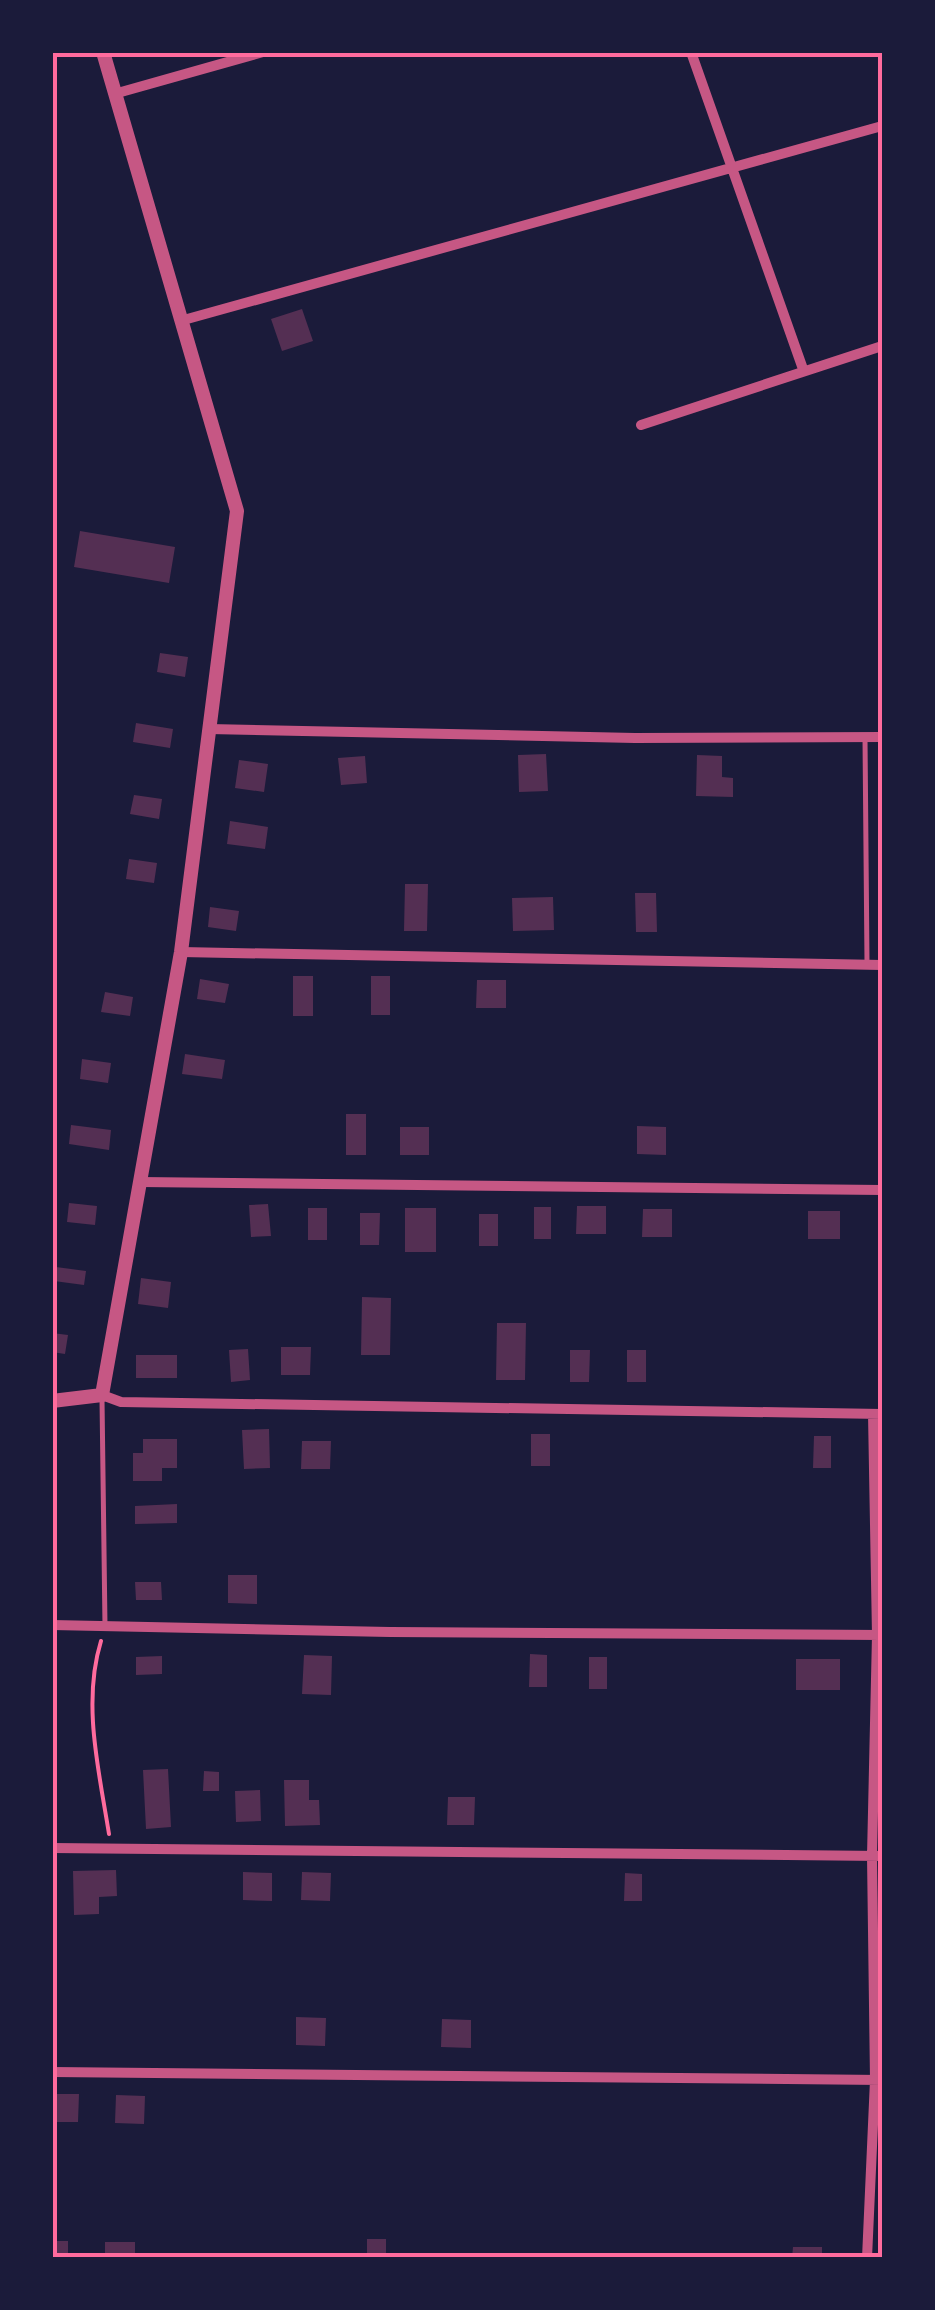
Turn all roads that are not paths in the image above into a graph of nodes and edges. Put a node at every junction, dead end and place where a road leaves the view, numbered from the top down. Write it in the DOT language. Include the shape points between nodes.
graph roads {
  1 [pos="103,52"];
  2 [pos="263,52"];
  3 [pos="690,52"];
  4 [pos="114,94"];
  5 [pos="882,126"];
  6 [pos="729,168"];
  7 [pos="180,321"];
  8 [pos="882,346"];
  9 [pos="803,370"];
  10 [pos="641,425"];
  11 [pos="210,729"];
  12 [pos="866,737"];
  13 [pos="882,737"];
  14 [pos="181,952"];
  15 [pos="867,965"];
  16 [pos="882,965"];
  17 [pos="140,1182"];
  18 [pos="882,1190"];
  19 [pos="102,1395"];
  20 [pos="52,1401"];
  21 [pos="878,1414"];
  22 [pos="52,1625"];
  23 [pos="105,1626"];
  24 [pos="880,1635"];
  25 [pos="52,1848"];
  26 [pos="877,1856"];
  27 [pos="52,2072"];
  28 [pos="879,2080"];
  29 [pos="867,2258"];
  1 -- 4 [label="street"];
  2 -- 4 [label="street"];
  3 -- 6 [label="street"];
  4 -- 7 [label="street"];
  5 -- 6 [label="street"];
  6 -- 7 [label="street"];
  6 -- 9 [label="street"];
  7 -- 11 [label="street" via="237,511"];
  8 -- 9 [label="street"];
  9 -- 10 [label="street"];
  11 -- 12 [label="street"];
  11 -- 14 [label="street"];
  12 -- 13 [label="street"];
  12 -- 15 [label="lane"];
  14 -- 15 [label="street"];
  14 -- 17 [label="street"];
  15 -- 16 [label="street"];
  17 -- 18 [label="street"];
  17 -- 19 [label="street"];
  19 -- 20 [label="street"];
  19 -- 21 [label="street" via="121,1402"];
  19 -- 23 [label="lane"];
  21 -- 24 [label="street"];
  22 -- 23 [label="street"];
  23 -- 24 [label="street"];
  24 -- 26 [label="street"];
  25 -- 26 [label="street"];
  26 -- 28 [label="street"];
  27 -- 28 [label="street"];
  28 -- 29 [label="street"];
}
